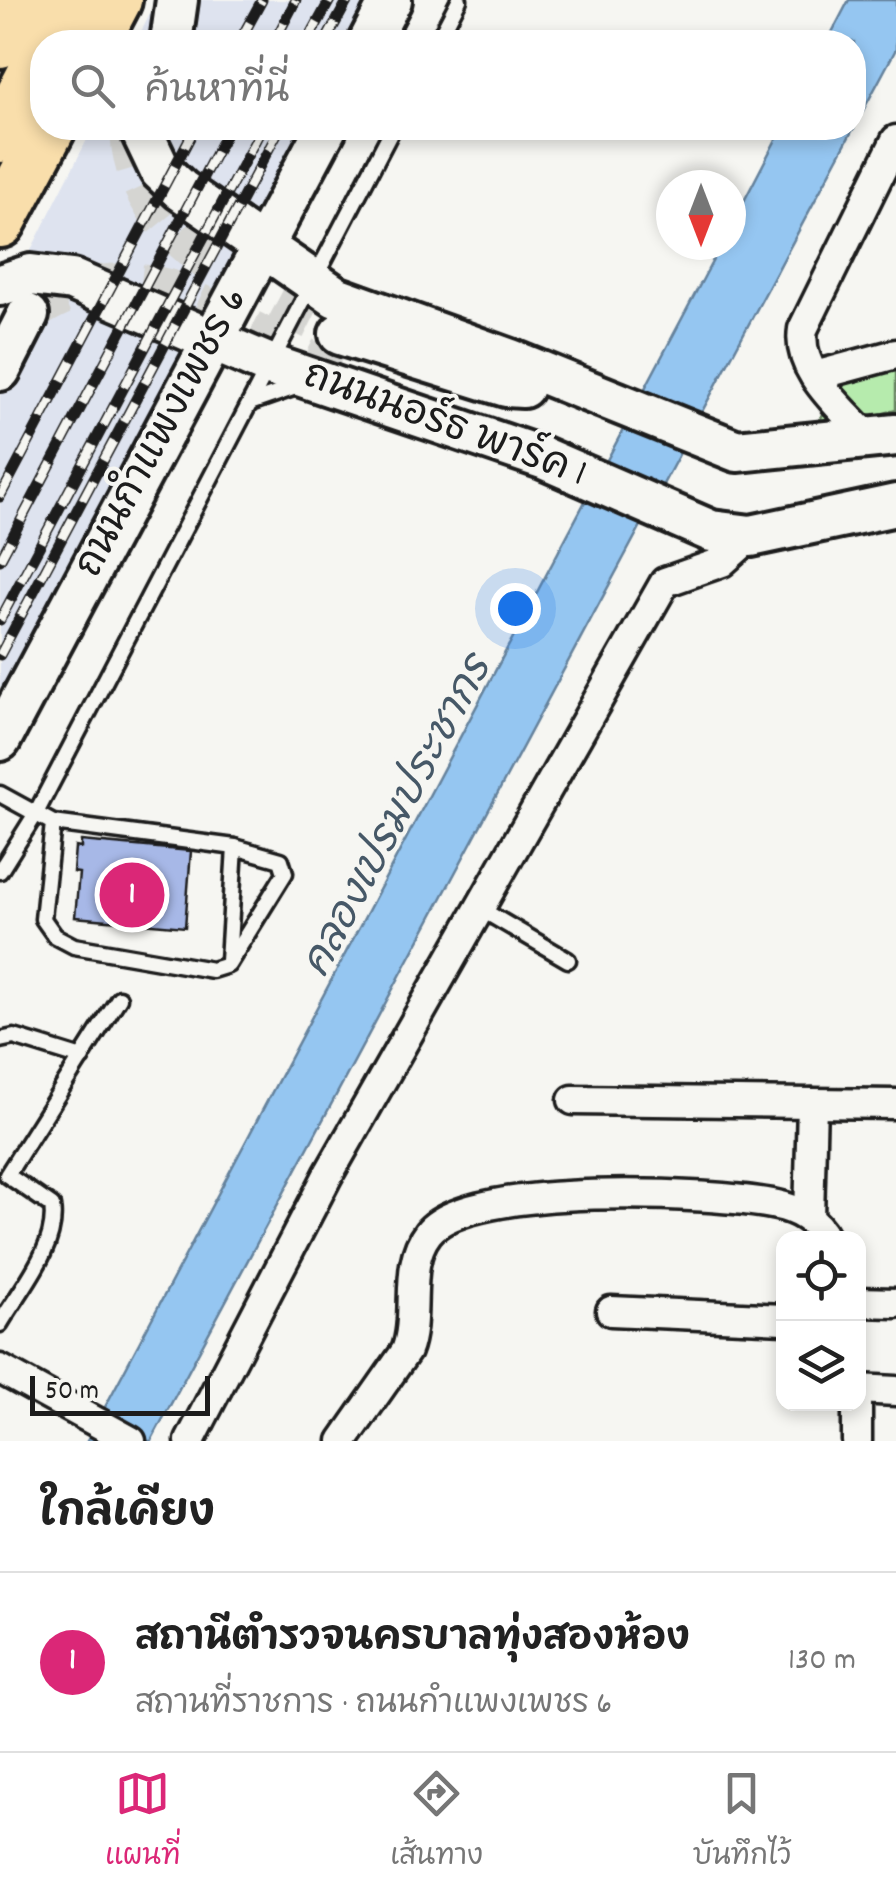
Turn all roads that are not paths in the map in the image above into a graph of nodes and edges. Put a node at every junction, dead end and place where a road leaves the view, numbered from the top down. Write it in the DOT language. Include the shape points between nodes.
graph roads {
  1 [pos="23,0"];
  2 [pos="72,0"];
  3 [pos="116,0"];
  4 [pos="136,0"];
  5 [pos="177,0"];
  6 [pos="391,0"];
  7 [pos="459,0"];
  8 [pos="56,30"];
  9 [pos="100,30"];
  10 [pos="120,30"];
  11 [pos="176,30"];
  12 [pos="375,30"];
  13 [pos="443,30"];
  14 [pos="0,42"];
  15 [pos="30,79"];
  16 [pos="0,136"];
  17 [pos="44,140"];
  18 [pos="63,140"];
  19 [pos="146,140"];
  20 [pos="320,140"];
  21 [pos="387,140"];
  22 [pos="896,140"];
  23 [pos="0,222"];
  24 [pos="264,248"];
  25 [pos="0,258"];
  26 [pos="0,285"];
  27 [pos="312,285"];
  28 [pos="28,316"];
  29 [pos="213,342"];
  30 [pos="896,354"];
  31 [pos="330,363"];
  32 [pos="270,365"];
  33 [pos="0,370"];
  34 [pos="815,376"];
  35 [pos="576,388"];
  36 [pos="250,403"];
  37 [pos="882,437"];
  38 [pos="896,505"];
  39 [pos="752,536"];
  40 [pos="0,740"];
  41 [pos="0,794"];
  42 [pos="35,815"];
  43 [pos="53,823"];
  44 [pos="235,846"];
  45 [pos="0,871"];
  46 [pos="478,908"];
  47 [pos="568,960"];
  48 [pos="228,965"];
  49 [pos="119,998"];
  50 [pos="0,1040"];
  51 [pos="82,1058"];
  52 [pos="573,1100"];
  53 [pos="812,1104"];
  54 [pos="896,1104"];
  55 [pos="4,1182"];
  56 [pos="817,1228"];
  57 [pos="866,1302"];
  58 [pos="896,1303"];
  59 [pos="611,1311"];
  60 [pos="776,1320"];
  61 [pos="0,1324"];
  62 [pos="0,1368"];
  63 [pos="866,1389"];
  64 [pos="896,1391"];
  65 [pos="857,1411"];
  66 [pos="131,1441"];
  67 [pos="190,1441"];
  68 [pos="343,1441"];
  69 [pos="857,1441"];
  1 -- 14 [label="highway"];
  2 -- 8 [label="highway"];
  3 -- 9 [label="highway"];
  4 -- 10 [label="main road"];
  5 -- 11 [label="main road"];
  6 -- 12 [label="main road"];
  7 -- 13 [label="lane"];
  15 -- 16 [label="highway"];
  17 -- 23 [label="highway"];
  18 -- 25 [label="main road"];
  19 -- 24 [label="main road, ถนนนอร์ธ พาร์ค 1" via="160,170 181,190"];
  20 -- 24 [label="main road, ถนนกำแพงเพชร 6"];
  21 -- 27 [label="lane"];
  22 -- 34 [label="street" via="802,328 804,362"];
  24 -- 27 [label="main road, ถนนนอร์ธ พาร์ค 1"];
  24 -- 29 [label="main road, ถนนกำแพงเพชร 6"];
  26 -- 29 [label="main road, ถนนนอร์ธ พาร์ค 1" via="52,274"];
  27 -- 32 [label="lane"];
  27 -- 35 [label="main road, ถนนนอร์ธ พาร์ค 1"];
  28 -- 33 [label="main road"];
  29 -- 32 [label="main road, ถนนนอร์ธ พาร์ค 1"];
  29 -- 40 [label="main road, ถนนกำแพงเพชร 6"];
  30 -- 34 [label="street"];
  31 -- 32 [label="main road, ถนนนอร์ธ พาร์ค 1"];
  31 -- 35 [label="main road" via="506,386"];
  31 -- 36 [label="lane"];
  31 -- 39 [label="main road, ถนนนอร์ธ พาร์ค 1" via="711,531"];
  32 -- 36 [label="lane"];
  34 -- 37 [label="street"];
  35 -- 37 [label="main road, ถนนนอร์ธ พาร์ค 1" via="738,451"];
  36 -- 42 [label="lane"];
  38 -- 39 [label="main road, ถนนนอร์ธ พาร์ค 1"];
  39 -- 46 [label="street" via="722,562 665,582"];
  41 -- 42 [label="lane"];
  42 -- 43 [label="lane"];
  42 -- 45 [label="lane"];
  43 -- 44 [label="lane"];
  43 -- 48 [label="lane" via="43,919 54,936 74,946 192,967"];
  44 -- 48 [label="lane"];
  44 -- 48 [label="lane" via="281,860 285,872"];
  46 -- 47 [label="lane"];
  46 -- 67 [label="street" via="328,1175"];
  49 -- 51 [label="lane"];
  50 -- 51 [label="lane" via="14,1037"];
  51 -- 55 [label="lane"];
  52 -- 53 [label="street"];
  53 -- 54 [label="street"];
  53 -- 56 [label="street"];
  55 -- 61 [label="lane" via="52,1206 54,1221"];
  56 -- 68 [label="street" via="780,1205 652,1194 511,1199 448,1217 428,1232 417,1256 413,1335 406,1351"];
  57 -- 58 [label="street"];
  59 -- 60 [label="street"];
  62 -- 66 [label="street"];
  63 -- 64 [label="street"];
  65 -- 69 [label="street"];
}
